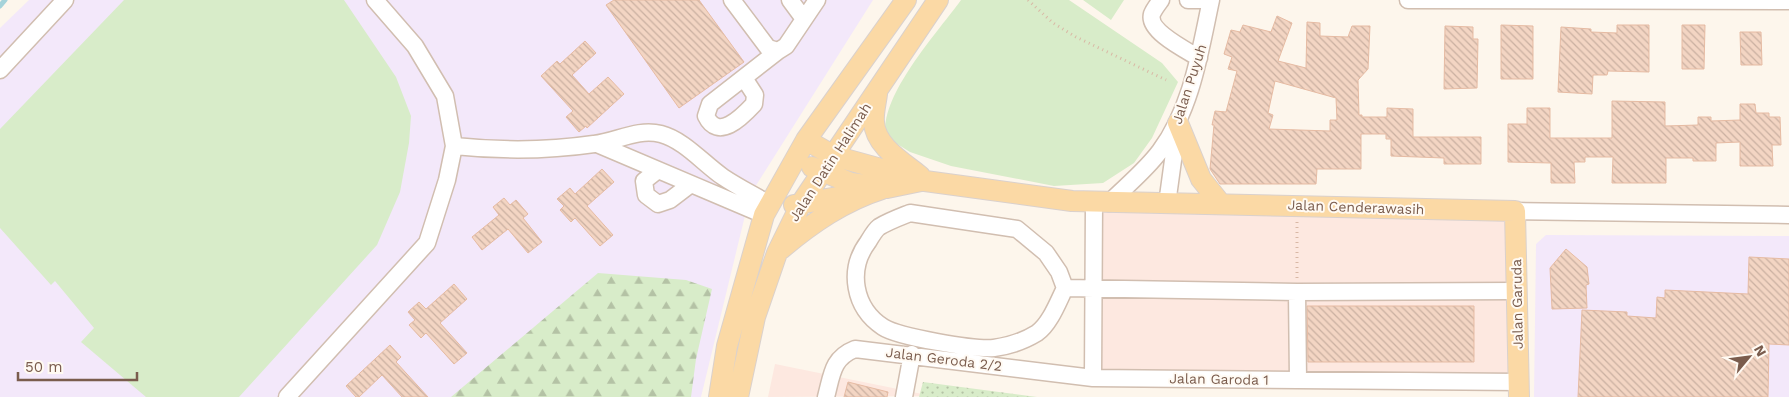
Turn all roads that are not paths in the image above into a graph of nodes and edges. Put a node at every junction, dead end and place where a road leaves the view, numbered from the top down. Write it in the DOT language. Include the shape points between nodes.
graph roads {
  1 [pos="65,0"];
  2 [pos="375,0"];
  3 [pos="732,0"];
  4 [pos="790,0"];
  5 [pos="817,0"];
  6 [pos="906,0"];
  7 [pos="938,0"];
  8 [pos="1161,0"];
  9 [pos="1188,0"];
  10 [pos="1207,0"];
  11 [pos="1211,0"];
  12 [pos="1408,0"];
  13 [pos="1789,1"];
  14 [pos="804,19"];
  15 [pos="778,51"];
  16 [pos="1199,58"];
  17 [pos="0,70"];
  18 [pos="744,78"];
  19 [pos="878,89"];
  20 [pos="1178,123"];
  21 [pos="597,144"];
  22 [pos="454,146"];
  23 [pos="802,149"];
  24 [pos="834,156"];
  25 [pos="658,170"];
  26 [pos="822,172"];
  27 [pos="925,180"];
  28 [pos="691,184"];
  29 [pos="877,191"];
  30 [pos="1101,203"];
  31 [pos="1166,204"];
  32 [pos="1221,204"];
  33 [pos="781,210"];
  34 [pos="1515,211"];
  35 [pos="1789,215"];
  36 [pos="777,253"];
  37 [pos="1065,288"];
  38 [pos="1094,290"];
  39 [pos="1517,291"];
  40 [pos="1297,292"];
  41 [pos="912,354"];
  42 [pos="1093,378"];
  43 [pos="1298,380"];
  44 [pos="1388,389"];
  45 [pos="1519,390"];
  46 [pos="287,397"];
  47 [pos="719,397"];
  48 [pos="738,397"];
  49 [pos="826,397"];
  50 [pos="904,397"];
  1 -- 17 [label="street"];
  2 -- 22 [label="street" via="415,46 444,96"];
  3 -- 15 [label="street" via="768,48"];
  4 -- 14 [label="street"];
  5 -- 14 [label="street"];
  6 -- 23 [label="main road, Jalan Datin Halimah"];
  7 -- 19 [label="main road, Jalan Datin Halimah"];
  8 -- 16 [label="street" via="1152,14 1152,23 1159,32"];
  9 -- 10 [label="street"];
  11 -- 16 [label="street, Jalan Puyuh"];
  12 -- 13 [label="street"];
  14 -- 15 [label="street" via="786,46"];
  15 -- 18 [label="street"];
  16 -- 20 [label="street, Jalan Puyuh"];
  19 -- 24 [label="main road, Jalan Datin Halimah"];
  19 -- 27 [label="main road" via="874,123 877,134 884,146"];
  20 -- 30 [label="street, Jalan Puyuh" via="1160,152"];
  20 -- 31 [label="street"];
  20 -- 32 [label="main road" via="1201,179"];
  21 -- 22 [label="street" via="509,151"];
  21 -- 25 [label="street"];
  21 -- 33 [label="street" via="622,136 661,134 724,178"];
  22 -- 46 [label="street" via="427,243"];
  23 -- 24 [label="main road, Jalan Cenderawasih"];
  23 -- 26 [label="main road, Jalan Cenderawasih"];
  23 -- 33 [label="main road, Jalan Datin Halimah"];
  24 -- 26 [label="main road, Jalan Datin Halimah"];
  24 -- 27 [label="main road, Jalan Cenderawasih"];
  25 -- 28 [label="street"];
  25 -- 28 [label="street" via="644,182 646,195 658,204 670,200"];
  26 -- 29 [label="main road, Jalan Cenderawasih"];
  26 -- 33 [label="main road, Jalan Datin Halimah"];
  27 -- 29 [label="main road, Jalan Cenderawasih"];
  27 -- 30 [label="main road, Jalan Cenderawasih"];
  28 -- 33 [label="street"];
  29 -- 33 [label="main road" via="846,194"];
  29 -- 36 [label="main road" via="835,209"];
  30 -- 31 [label="main road, Jalan Cenderawasih"];
  30 -- 38 [label="street"];
  31 -- 32 [label="main road, Jalan Cenderawasih"];
  32 -- 34 [label="main road, Jalan Cenderawasih"];
  33 -- 36 [label="main road, Jalan Datin Halimah"];
  33 -- 47 [label="main road, Jalan Datin Halimah" via="727,346"];
  34 -- 35 [label="street, Jalan Cenderawasih"];
  34 -- 39 [label="main road, Jalan Garuda"];
  36 -- 48 [label="main road, Jalan Datin Halimah" via="755,317"];
  37 -- 37 [label="street" via="1046,253 1018,229 910,213 878,228 860,251 854,279 858,299 884,328 904,336 992,348 1013,345 1038,332"];
  37 -- 38 [label="street"];
  38 -- 40 [label="street"];
  38 -- 42 [label="street"];
  39 -- 40 [label="street"];
  39 -- 45 [label="main road, Jalan Garuda"];
  40 -- 43 [label="street"];
  41 -- 42 [label="street, Jalan Geroda 2/2"];
  41 -- 49 [label="street, Jalan Geroda 2/2" via="855,349 843,354 834,366"];
  41 -- 50 [label="street"];
  42 -- 43 [label="street, Jalan Garoda 1"];
  43 -- 44 [label="street, Jalan Garoda 1"];
  44 -- 45 [label="street, Jalan Garoda 1"];
}
